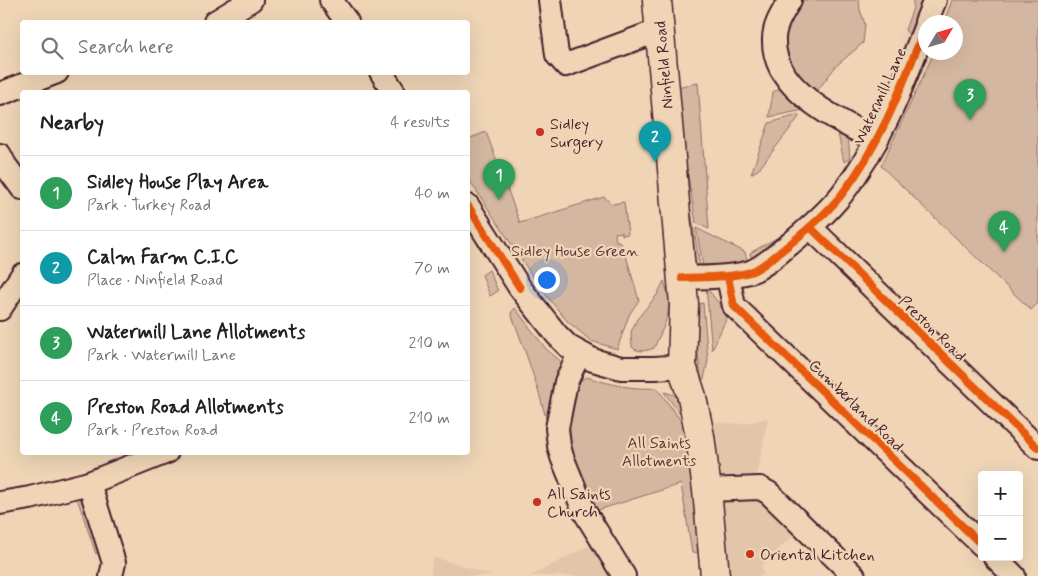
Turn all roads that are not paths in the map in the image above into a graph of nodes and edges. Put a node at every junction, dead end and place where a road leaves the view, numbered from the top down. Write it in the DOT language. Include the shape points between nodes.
graph roads {
  1 [pos="251,0"];
  2 [pos="331,0"];
  3 [pos="550,0"];
  4 [pos="656,0"];
  5 [pos="790,0"];
  6 [pos="935,0"];
  7 [pos="929,15"];
  8 [pos="218,20"];
  9 [pos="346,20"];
  10 [pos="660,30"];
  11 [pos="918,45"];
  12 [pos="49,75"];
  13 [pos="383,75"];
  14 [pos="393,90"];
  15 [pos="0,94"];
  16 [pos="876,141"];
  17 [pos="0,155"];
  18 [pos="20,185"];
  19 [pos="470,209"];
  20 [pos="810,227"];
  21 [pos="728,276"];
  22 [pos="20,277"];
  23 [pos="682,278"];
  24 [pos="0,309"];
  25 [pos="579,354"];
  26 [pos="682,366"];
  27 [pos="1038,448"];
  28 [pos="159,455"];
  29 [pos="89,483"];
  30 [pos="708,490"];
  31 [pos="0,503"];
  32 [pos="978,541"];
  33 [pos="999,561"];
  34 [pos="111,576"];
  35 [pos="624,576"];
  36 [pos="714,576"];
  37 [pos="854,576"];
  38 [pos="1014,576"];
  1 -- 8 [label="street"];
  2 -- 9 [label="street"];
  3 -- 10 [label="street" via="557,55 566,64"];
  4 -- 10 [label="main road, Ninfield Road"];
  5 -- 16 [label="street" via="778,20 774,38 776,60 789,81 810,101"];
  6 -- 7 [label="street, Watermill Lane"];
  10 -- 23 [label="main road, Ninfield Road"];
  11 -- 16 [label="street, Watermill Lane" via="900,93"];
  12 -- 15 [label="street"];
  13 -- 14 [label="street"];
  16 -- 20 [label="street, Watermill Lane" via="842,195"];
  17 -- 18 [label="street"];
  19 -- 25 [label="street" via="520,288 563,342"];
  20 -- 21 [label="street, Watermill Lane" via="752,271"];
  20 -- 27 [label="street, Preston Road"];
  21 -- 23 [label="street, Watermill Lane"];
  21 -- 32 [label="street, Cumberland Road" via="734,306"];
  22 -- 24 [label="street"];
  23 -- 26 [label="main road, Ninfield Road"];
  25 -- 26 [label="street" via="621,368"];
  25 -- 35 [label="street" via="566,382 557,428 559,446 584,511"];
  26 -- 30 [label="main road, Ninfield Road" via="692,397"];
  28 -- 29 [label="street"];
  29 -- 31 [label="street"];
  29 -- 34 [label="street" via="114,563"];
  30 -- 36 [label="main road, Ninfield Road"];
  30 -- 37 [label="street" via="765,490"];
  33 -- 38 [label="street"];
}
